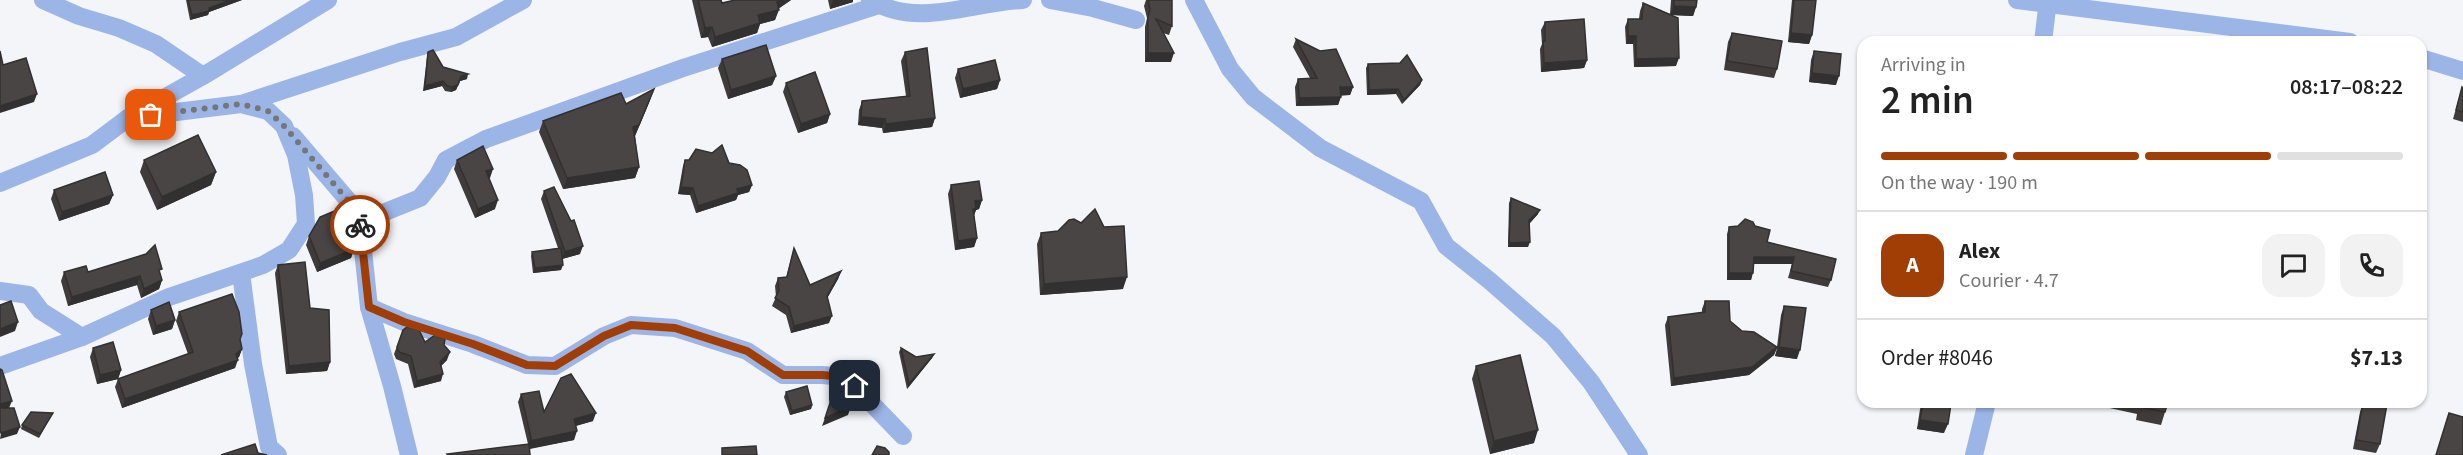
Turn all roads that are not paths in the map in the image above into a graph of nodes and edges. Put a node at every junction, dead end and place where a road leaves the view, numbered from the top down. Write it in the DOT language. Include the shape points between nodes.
graph roads {
  1 [pos="43,0"];
  2 [pos="328,0"];
  3 [pos="524,0"];
  4 [pos="1023,0"];
  5 [pos="1050,0"];
  6 [pos="1194,0"];
  7 [pos="2018,0"];
  8 [pos="2047,2"];
  9 [pos="875,3"];
  10 [pos="1136,20"];
  11 [pos="2044,36"];
  12 [pos="2304,36"];
  13 [pos="2427,60"];
  14 [pos="2463,71"];
  15 [pos="203,76"];
  16 [pos="241,104"];
  17 [pos="128,118"];
  18 [pos="284,126"];
  19 [pos="0,183"];
  20 [pos="360,222"];
  21 [pos="241,273"];
  22 [pos="0,291"];
  23 [pos="369,307"];
  24 [pos="82,337"];
  25 [pos="0,366"];
  26 [pos="1986,408"];
  27 [pos="903,436"];
  28 [pos="278,455"];
  29 [pos="409,455"];
  30 [pos="1639,455"];
  31 [pos="1974,455"];
  1 -- 15 [label="street" via="156,44"];
  2 -- 15 [label="street"];
  3 -- 16 [label="street" via="456,37"];
  4 -- 9 [label="street" via="927,16"];
  5 -- 10 [label="street"];
  6 -- 30 [label="street" via="1230,69 1253,97 1320,148 1421,201 1446,246 1553,336 1591,382"];
  7 -- 8 [label="street"];
  8 -- 11 [label="street"];
  8 -- 12 [label="street"];
  9 -- 20 [label="street" via="486,140 446,160 420,198"];
  13 -- 14 [label="street"];
  15 -- 17 [label="street"];
  16 -- 17 [label="street"];
  16 -- 18 [label="street" via="268,111"];
  17 -- 19 [label="street" via="92,145"];
  18 -- 20 [label="street" via="352,205"];
  18 -- 21 [label="street" via="296,155 306,224 289,250"];
  20 -- 23 [label="street"];
  21 -- 24 [label="street" via="169,297"];
  21 -- 28 [label="street" via="269,447"];
  22 -- 24 [label="street" via="29,295 41,311"];
  23 -- 27 [label="street" via="527,365 555,366 604,336 631,325 675,328 747,351 783,375 846,377"];
  23 -- 29 [label="street"];
  24 -- 25 [label="street"];
  26 -- 31 [label="street"];
}
